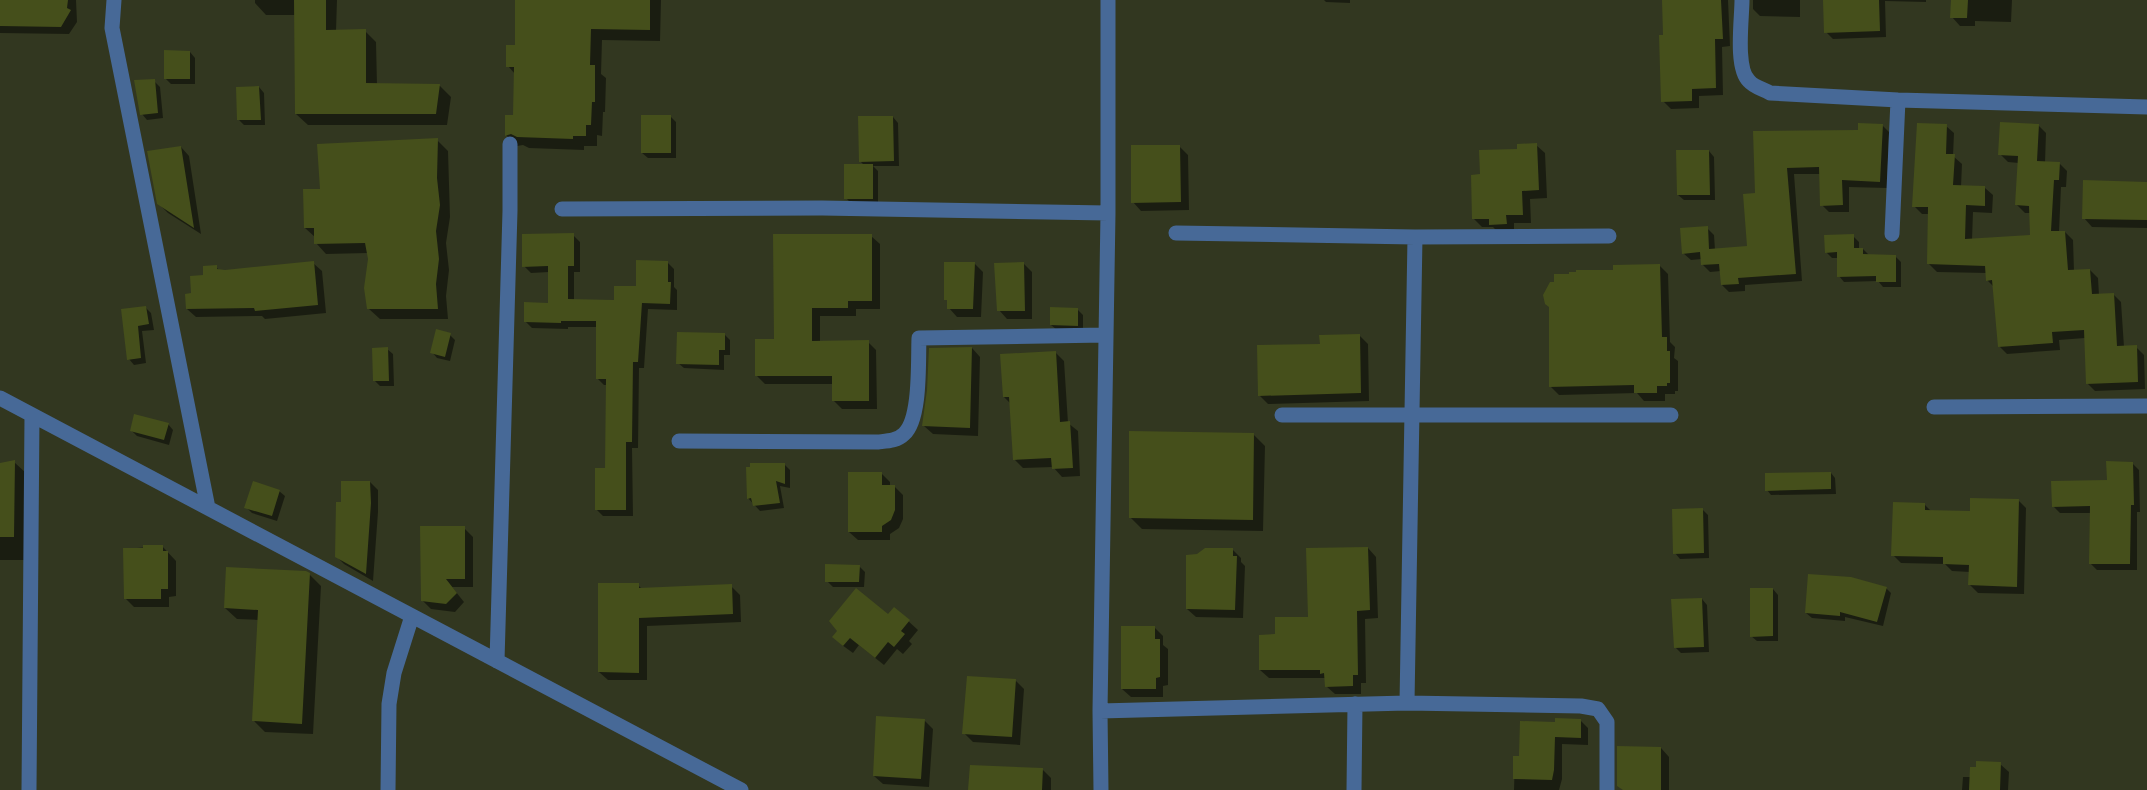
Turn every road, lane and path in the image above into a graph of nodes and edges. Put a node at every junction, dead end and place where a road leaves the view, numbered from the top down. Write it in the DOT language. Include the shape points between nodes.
graph roads {
  1 [pos="114,0"];
  2 [pos="1108,0"];
  3 [pos="1742,0"];
  4 [pos="1898,100"];
  5 [pos="2147,107"];
  6 [pos="510,144"];
  7 [pos="562,209"];
  8 [pos="1108,213"];
  9 [pos="1176,233"];
  10 [pos="1892,234"];
  11 [pos="1609,236"];
  12 [pos="1415,237"];
  13 [pos="1105,335"];
  14 [pos="0,398"];
  15 [pos="2147,406"];
  16 [pos="1934,407"];
  17 [pos="1411,414"];
  18 [pos="32,415"];
  19 [pos="1282,415"];
  20 [pos="1671,415"];
  21 [pos="679,441"];
  22 [pos="208,508"];
  23 [pos="412,616"];
  24 [pos="497,661"];
  25 [pos="1407,703"];
  26 [pos="1355,704"];
  27 [pos="1100,711"];
  28 [pos="29,790"];
  29 [pos="388,790"];
  30 [pos="741,790"];
  31 [pos="1101,790"];
  32 [pos="1354,790"];
  33 [pos="1607,790"];
  1 -- 22 [label="street" via="112,28"];
  2 -- 8 [label="street"];
  3 -- 4 [label="street" via="1741,66 1746,79 1755,86 1770,93"];
  4 -- 5 [label="street"];
  4 -- 10 [label="street"];
  6 -- 24 [label="street"];
  7 -- 8 [label="street"];
  8 -- 13 [label="street"];
  9 -- 12 [label="street"];
  11 -- 12 [label="street"];
  12 -- 17 [label="street"];
  13 -- 21 [label="street" via="919,338 912,425 895,440"];
  13 -- 27 [label="street"];
  14 -- 18 [label="street"];
  15 -- 16 [label="street"];
  17 -- 19 [label="street"];
  17 -- 20 [label="street"];
  17 -- 25 [label="street"];
  18 -- 22 [label="street"];
  18 -- 28 [label="street"];
  22 -- 23 [label="street"];
  23 -- 24 [label="street"];
  23 -- 29 [label="street" via="394,673 389,704"];
  24 -- 30 [label="street"];
  25 -- 26 [label="street"];
  25 -- 33 [label="street" via="1598,709 1607,722"];
  26 -- 27 [label="street"];
  26 -- 32 [label="street"];
  27 -- 31 [label="street"];
}
